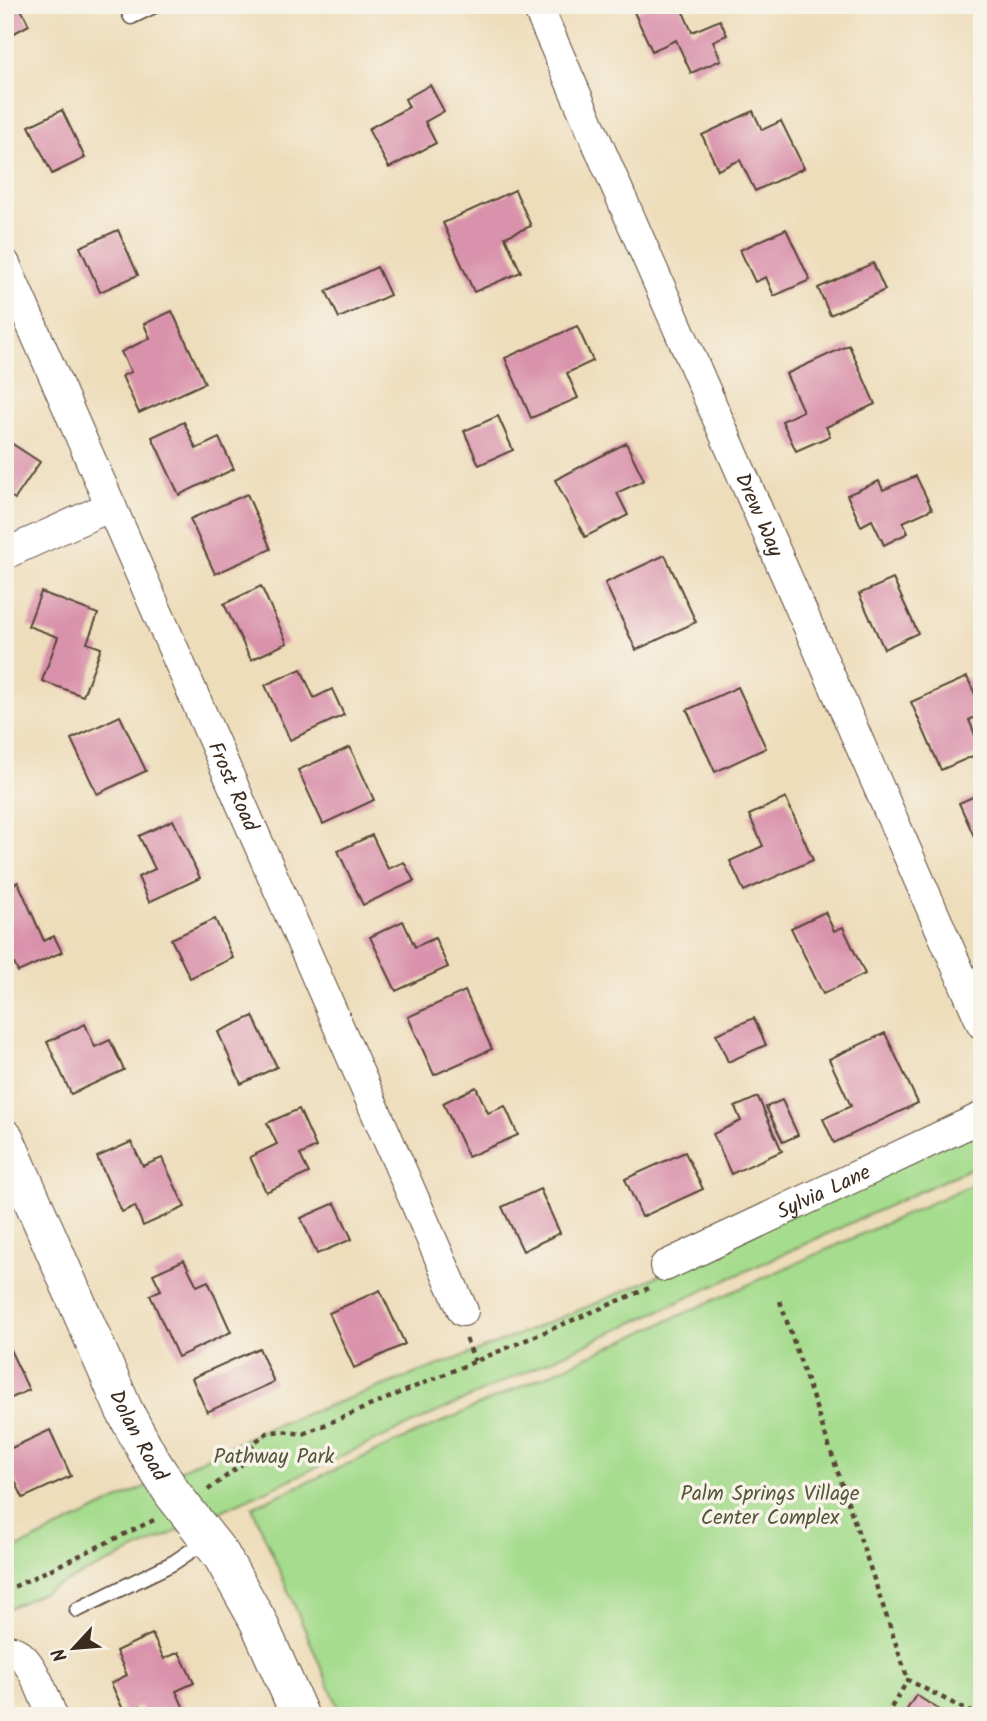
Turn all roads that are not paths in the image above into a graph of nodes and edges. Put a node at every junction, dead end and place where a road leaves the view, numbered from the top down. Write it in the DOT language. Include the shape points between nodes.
graph roads {
  1 [pos="126,5"];
  2 [pos="156,5"];
  3 [pos="537,5"];
  4 [pos="5,264"];
  5 [pos="111,506"];
  6 [pos="5,554"];
  7 [pos="982,1024"];
  8 [pos="982,1117"];
  9 [pos="5,1138"];
  10 [pos="658,1276"];
  11 [pos="463,1311"];
  12 [pos="208,1539"];
  13 [pos="76,1611"];
  14 [pos="5,1650"];
  15 [pos="52,1716"];
  16 [pos="300,1716"];
  1 -- 2 [label="lane" via="131,17"];
  3 -- 7 [label="street, Drew Way"];
  4 -- 5 [label="street, Frost Road"];
  5 -- 6 [label="street"];
  5 -- 11 [label="street, Frost Road"];
  8 -- 10 [label="street, Sylvia Lane"];
  9 -- 12 [label="street, Dolan Road" via="124,1410 151,1460"];
  12 -- 13 [label="lane" via="173,1563"];
  12 -- 16 [label="street, Dolan Road" via="258,1621"];
  14 -- 15 [label="street" via="28,1661"];
}
